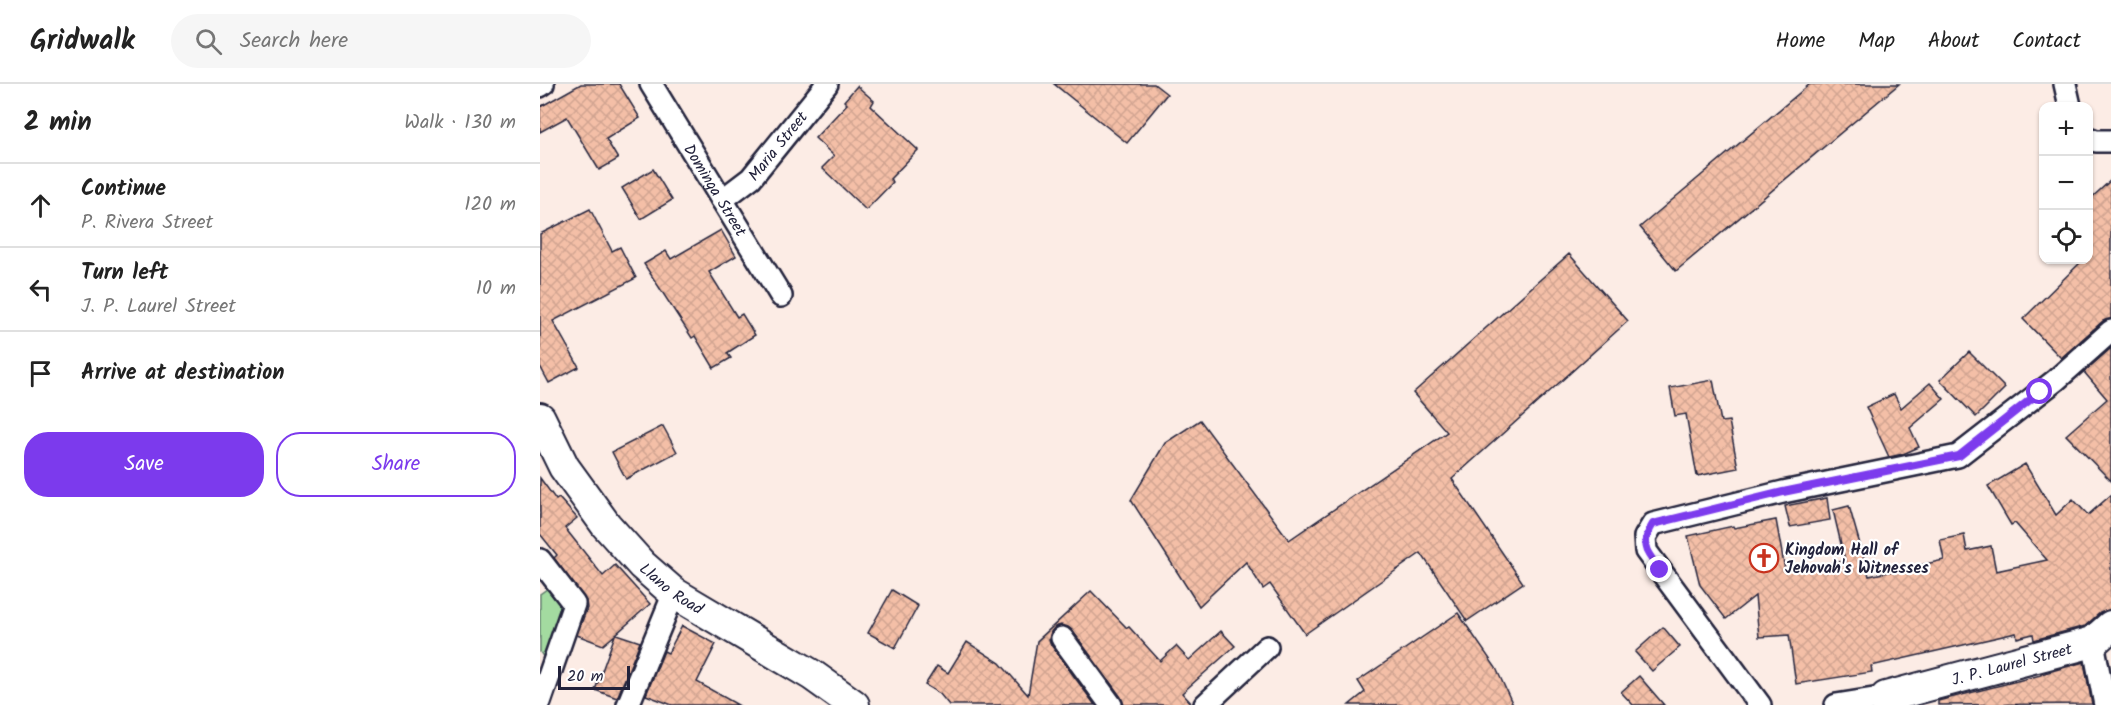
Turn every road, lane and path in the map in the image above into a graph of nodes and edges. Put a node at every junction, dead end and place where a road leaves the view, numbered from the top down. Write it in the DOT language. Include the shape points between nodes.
graph roads {
  1 [pos="651,84"];
  2 [pos="827,84"];
  3 [pos="2066,84"];
  4 [pos="2069,102"];
  5 [pos="722,200"];
  6 [pos="781,296"];
  7 [pos="2111,332"];
  8 [pos="540,418"];
  9 [pos="540,560"];
  10 [pos="674,593"];
  11 [pos="2102,634"];
  12 [pos="1062,638"];
  13 [pos="1267,647"];
  14 [pos="1887,701"];
  15 [pos="540,702"];
  16 [pos="628,705"];
  17 [pos="854,705"];
  18 [pos="1111,705"];
  19 [pos="1205,705"];
  20 [pos="1760,705"];
  21 [pos="1836,705"];
  22 [pos="2105,705"];
  1 -- 5 [label="street, Dominga Street"];
  2 -- 5 [label="street, Maria Street" via="751,178"];
  3 -- 4 [label="street"];
  5 -- 6 [label="street, Dominga Street"];
  7 -- 20 [label="street" via="1959,456 1783,492 1653,524 1645,537 1646,551"];
  8 -- 10 [label="main road, Llano Road" via="564,467 606,525"];
  9 -- 15 [label="street" via="574,604"];
  10 -- 16 [label="street"];
  10 -- 17 [label="main road, Llano Road" via="812,675"];
  11 -- 14 [label="main road, J. P. Laurel Street"];
  11 -- 22 [label="street"];
  12 -- 18 [label="street"];
  13 -- 19 [label="street"];
  14 -- 21 [label="street, J. P. Laurel Street"];
}
